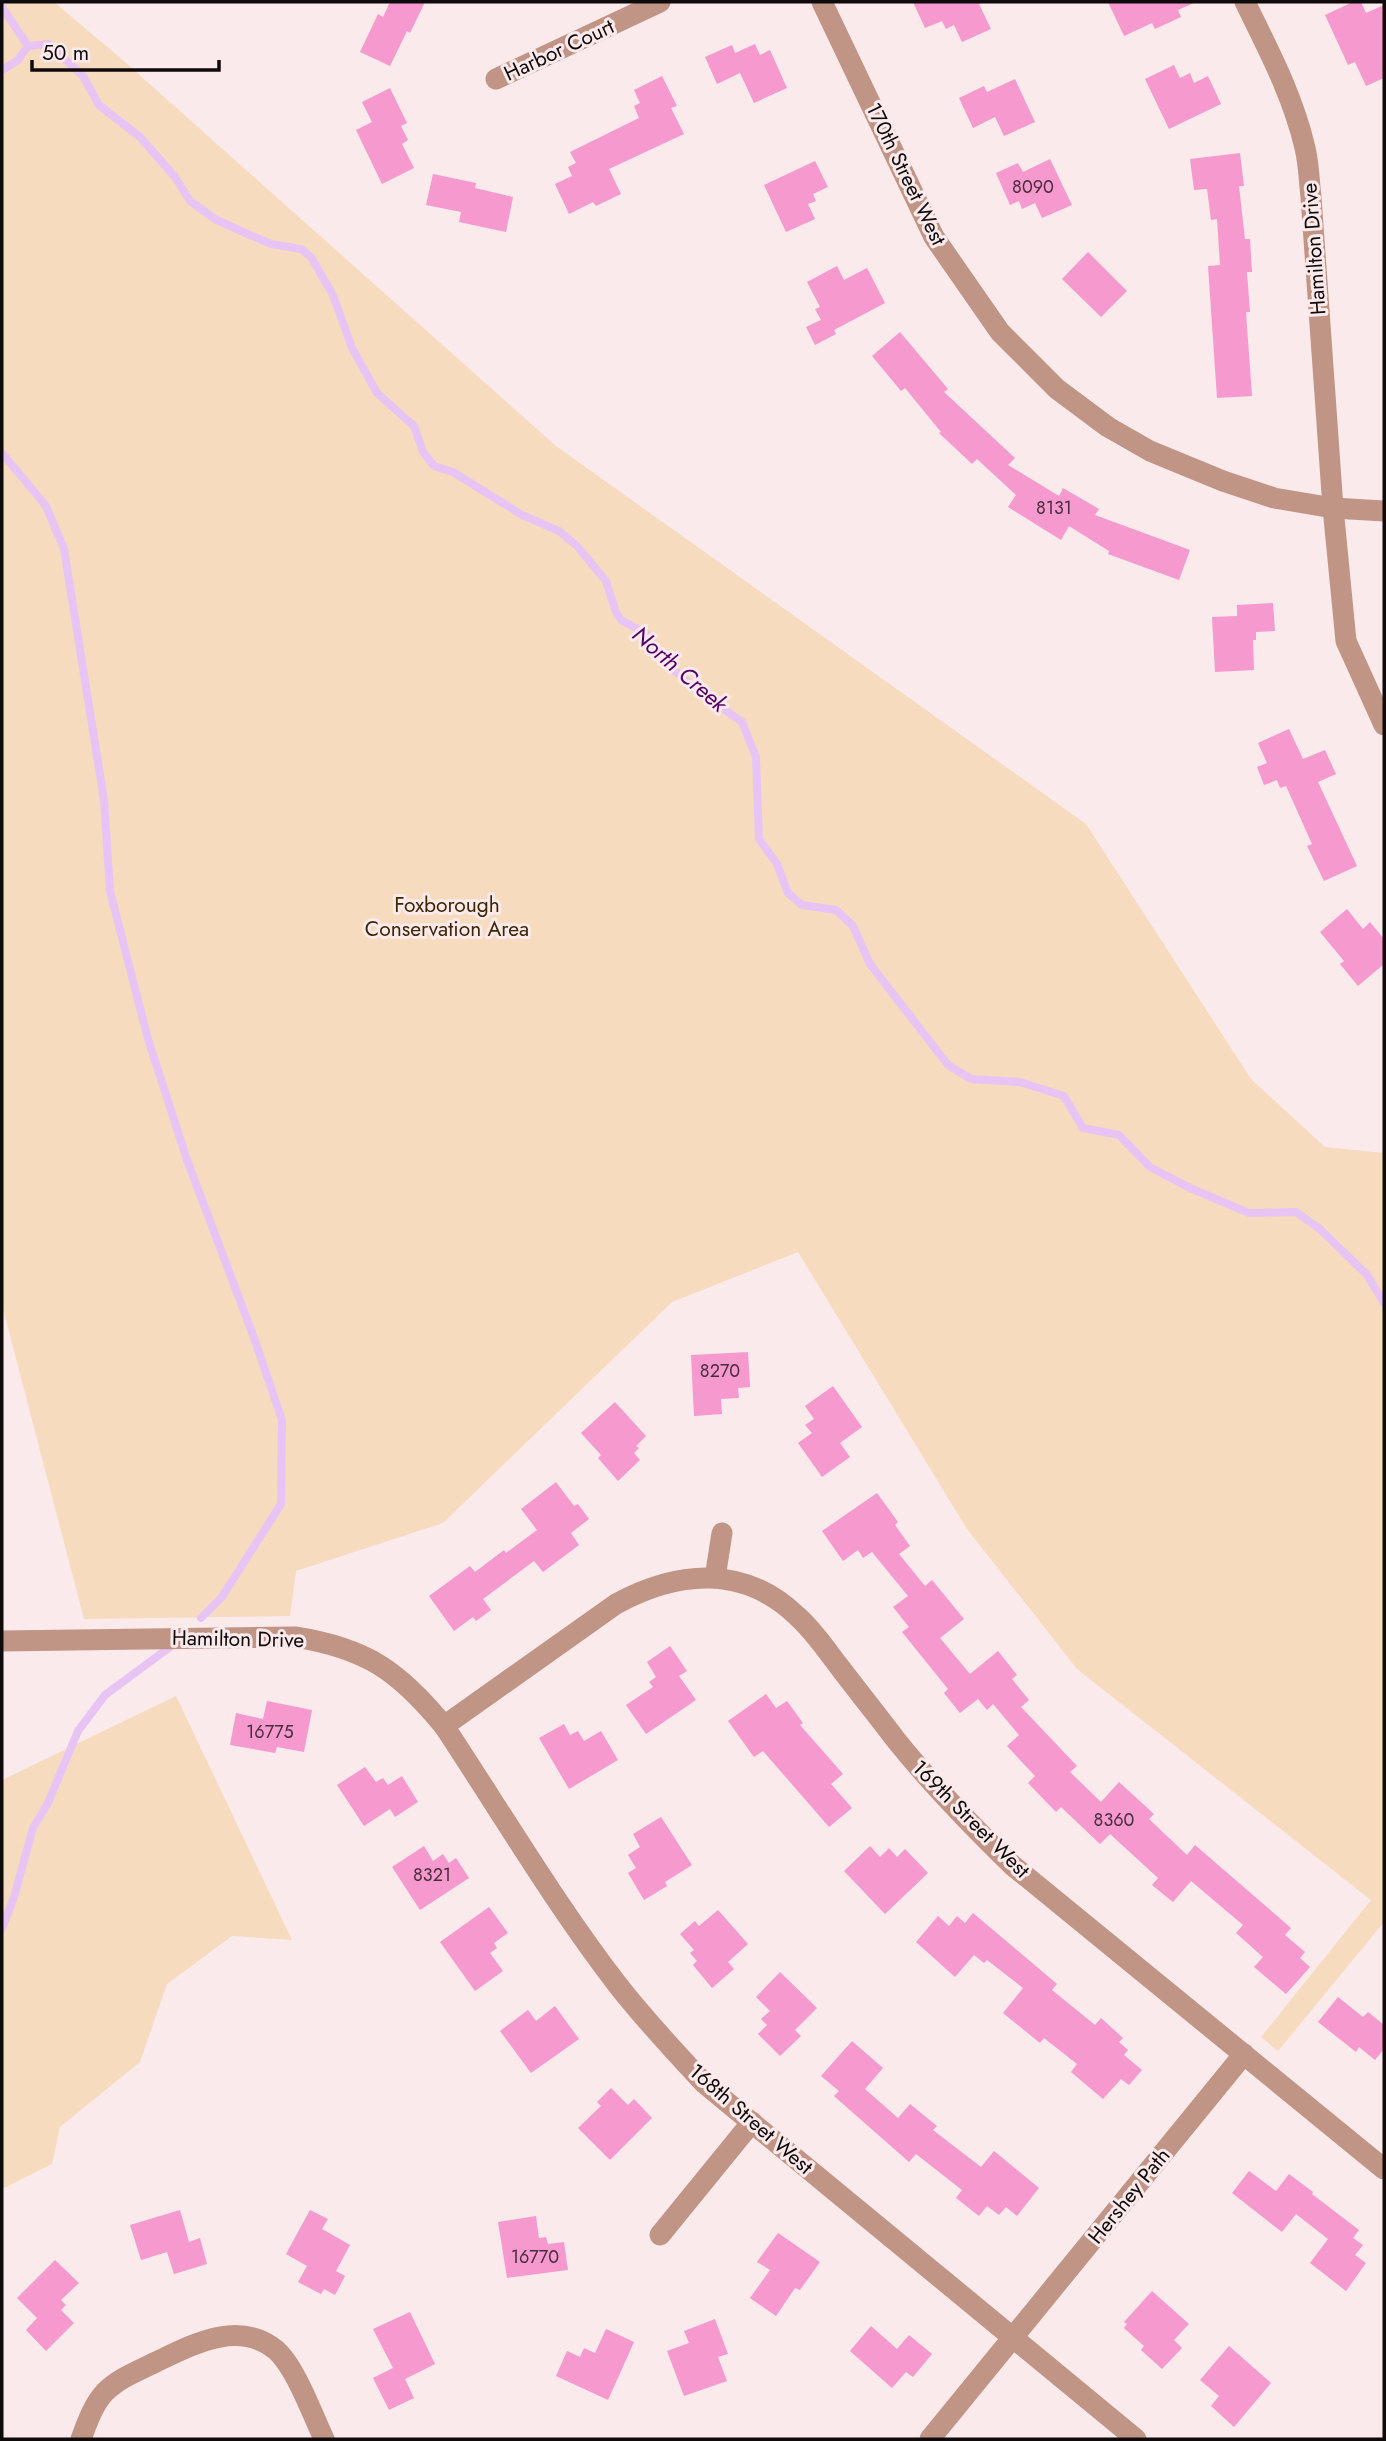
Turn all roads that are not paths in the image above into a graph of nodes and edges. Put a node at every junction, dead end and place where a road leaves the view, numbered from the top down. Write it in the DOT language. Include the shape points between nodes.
graph roads {
  1 [pos="660,2"];
  2 [pos="822,2"];
  3 [pos="1245,2"];
  4 [pos="496,79"];
  5 [pos="1333,508"];
  6 [pos="1384,511"];
  7 [pos="1384,725"];
  8 [pos="722,1533"];
  9 [pos="715,1578"];
  10 [pos="2,1641"];
  11 [pos="444,1726"];
  12 [pos="1244,2054"];
  13 [pos="752,2122"];
  14 [pos="1384,2169"];
  15 [pos="660,2235"];
  16 [pos="1014,2338"];
  17 [pos="81,2439"];
  18 [pos="324,2439"];
  19 [pos="930,2439"];
  20 [pos="1136,2439"];
  1 -- 4 [label="street, Harbor Court"];
  2 -- 5 [label="street, 170th Street West" via="934,237 1000,332 1057,389 1150,451 1274,498"];
  3 -- 5 [label="street, Hamilton Drive" via="1291,100 1306,150"];
  5 -- 6 [label="street, 170th Street West"];
  5 -- 7 [label="street, Hamilton Drive" via="1346,641"];
  8 -- 9 [label="street"];
  9 -- 11 [label="street, 169th Street West" via="669,1581 643,1589"];
  9 -- 12 [label="street, 169th Street West" via="756,1587 797,1615 918,1768 967,1821 1012,1865"];
  10 -- 11 [label="street, Hamilton Drive" via="275,1637 322,1642 365,1657 395,1674"];
  11 -- 13 [label="street, 168th Street West" via="616,1983 705,2084"];
  12 -- 14 [label="street, 169th Street West"];
  12 -- 16 [label="street, Hershey Path"];
  13 -- 15 [label="street"];
  13 -- 16 [label="street, 168th Street West"];
  16 -- 19 [label="street, Hershey Path"];
  16 -- 20 [label="street, 168th Street West"];
  17 -- 18 [label="street" via="96,2405 118,2381 202,2340 228,2336 254,2339 276,2350 292,2371"];
}
